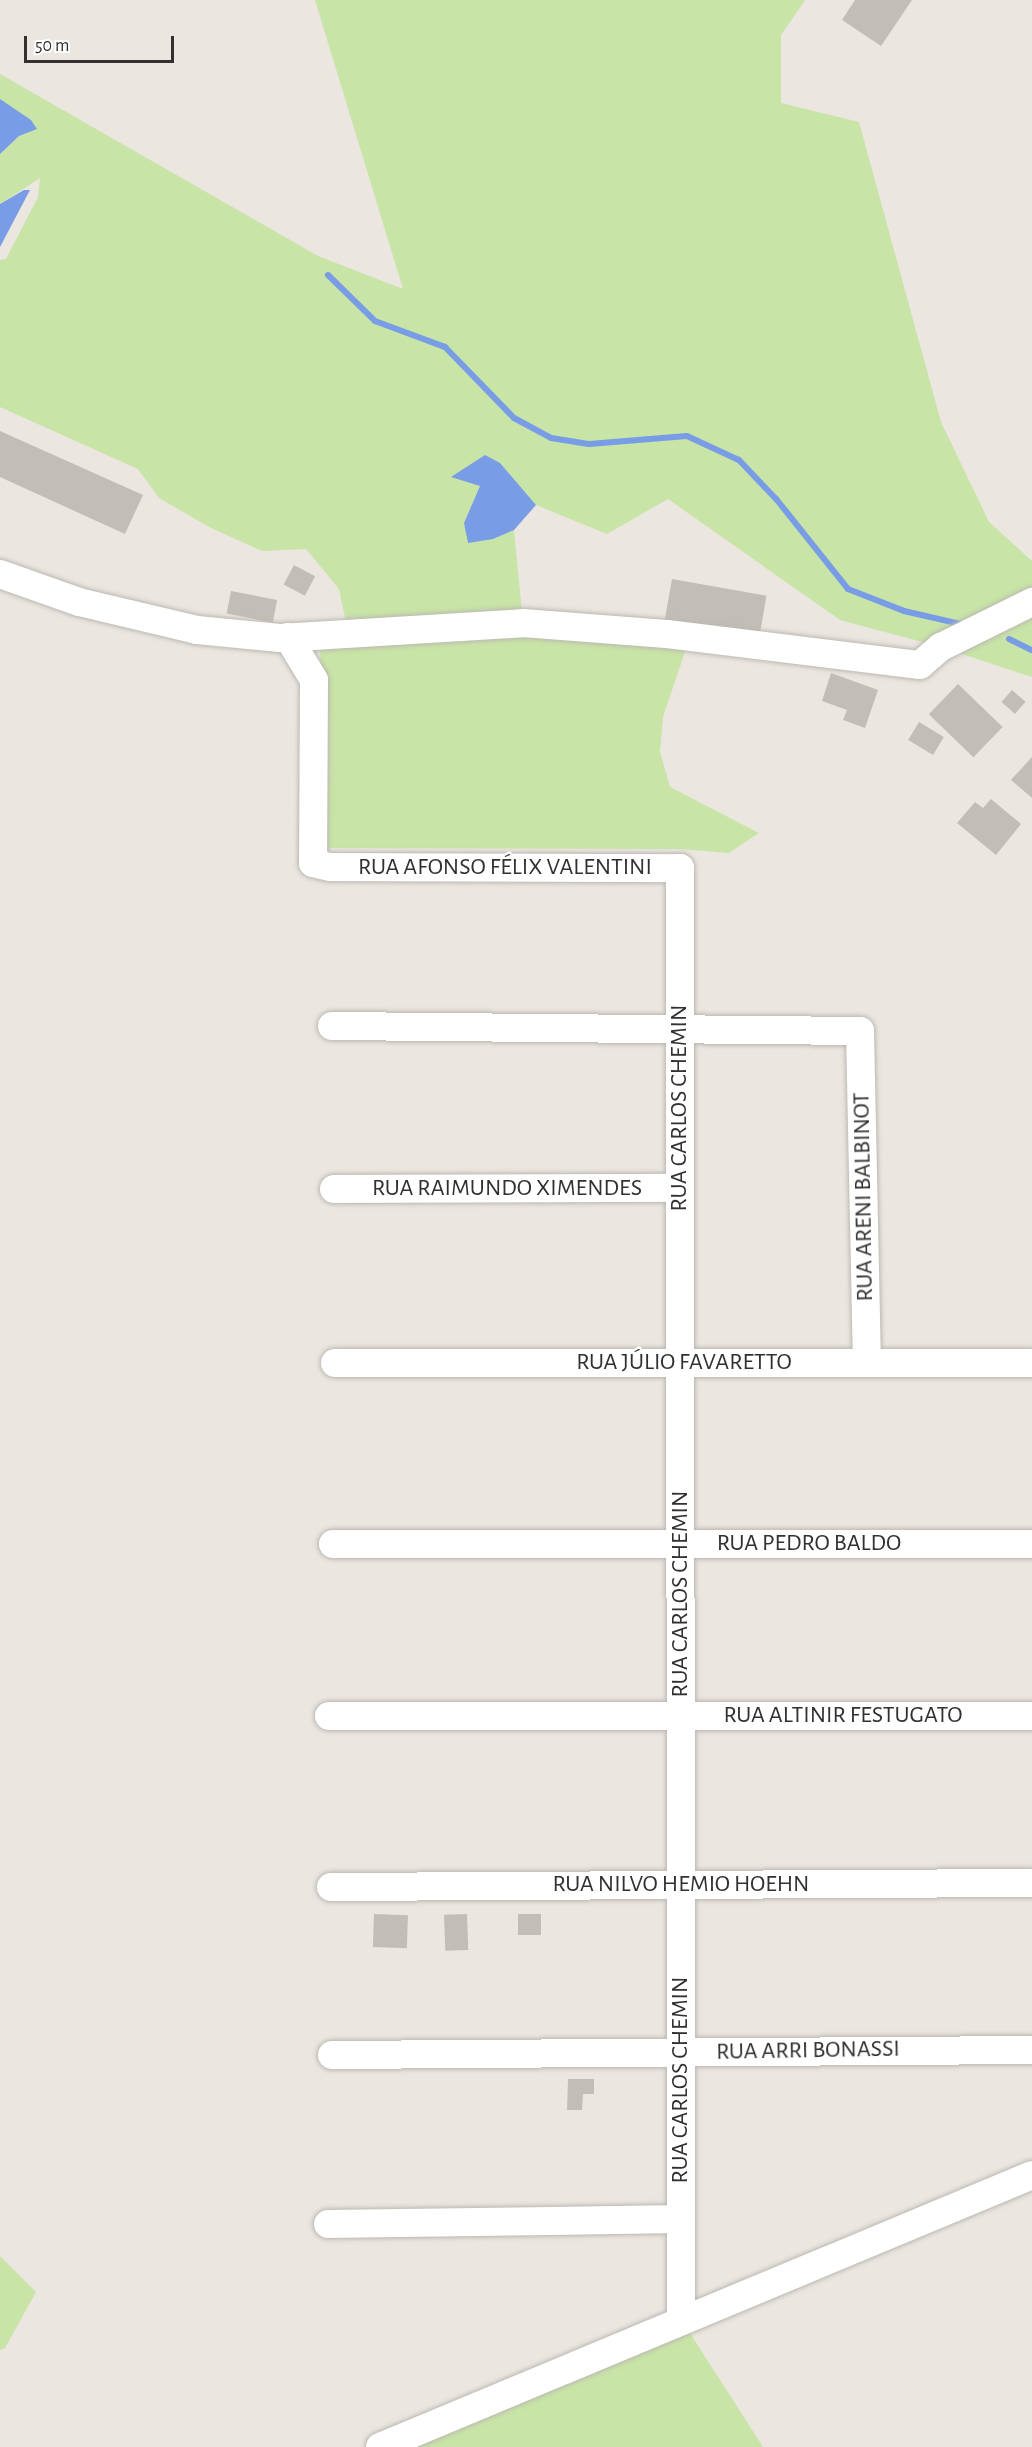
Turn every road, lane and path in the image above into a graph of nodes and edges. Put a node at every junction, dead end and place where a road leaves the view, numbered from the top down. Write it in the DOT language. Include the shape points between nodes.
graph roads {
  1 [pos="0,574"];
  2 [pos="1032,602"];
  3 [pos="288,637"];
  4 [pos="680,868"];
  5 [pos="332,1026"];
  6 [pos="680,1030"];
  7 [pos="680,1188"];
  8 [pos="334,1189"];
  9 [pos="335,1363"];
  10 [pos="681,1363"];
  11 [pos="867,1363"];
  12 [pos="1032,1363"];
  13 [pos="333,1544"];
  14 [pos="681,1544"];
  15 [pos="1032,1544"];
  16 [pos="329,1716"];
  17 [pos="681,1716"];
  18 [pos="1032,1716"];
  19 [pos="1032,1883"];
  20 [pos="681,1885"];
  21 [pos="331,1887"];
  22 [pos="1032,2050"];
  23 [pos="681,2052"];
  24 [pos="332,2055"];
  25 [pos="1032,2175"];
  26 [pos="681,2219"];
  27 [pos="328,2224"];
  28 [pos="681,2319"];
  29 [pos="380,2447"];
  1 -- 3 [label="street" via="79,602 197,630"];
  2 -- 3 [label="street" via="941,646 921,666 667,634 523,623"];
  3 -- 4 [label="street, RUA AFONSO FÉLIX VALENTINI" via="314,680 313,863 331,867"];
  4 -- 6 [label="street, RUA CARLOS CHEMIN"];
  5 -- 6 [label="street"];
  6 -- 7 [label="street, RUA CARLOS CHEMIN"];
  6 -- 11 [label="street, RUA ARENI BALBINOT" via="860,1031"];
  7 -- 8 [label="street, RUA RAIMUNDO XIMENDES"];
  7 -- 10 [label="street, RUA CARLOS CHEMIN"];
  9 -- 10 [label="street, RUA JÚLIO FAVARETTO"];
  10 -- 11 [label="street, RUA JÚLIO FAVARETTO"];
  10 -- 14 [label="street, RUA CARLOS CHEMIN"];
  11 -- 12 [label="street, RUA JÚLIO FAVARETTO"];
  13 -- 14 [label="street, RUA PEDRO BALDO"];
  14 -- 15 [label="street, RUA PEDRO BALDO"];
  14 -- 17 [label="street, RUA CARLOS CHEMIN"];
  16 -- 17 [label="street, RUA ALTINIR FESTUGATO"];
  17 -- 18 [label="street, RUA ALTINIR FESTUGATO"];
  17 -- 20 [label="street, RUA CARLOS CHEMIN"];
  19 -- 20 [label="street, RUA NILVO HEMIO HOEHN"];
  20 -- 21 [label="street, RUA NILVO HEMIO HOEHN"];
  20 -- 23 [label="street, RUA CARLOS CHEMIN"];
  22 -- 23 [label="street, RUA ARRI BONASSI"];
  23 -- 24 [label="street, RUA ARRI BONASSI"];
  23 -- 26 [label="street, RUA CARLOS CHEMIN"];
  25 -- 28 [label="street"];
  26 -- 27 [label="street"];
  26 -- 28 [label="street, RUA CARLOS CHEMIN"];
  28 -- 29 [label="street"];
}
